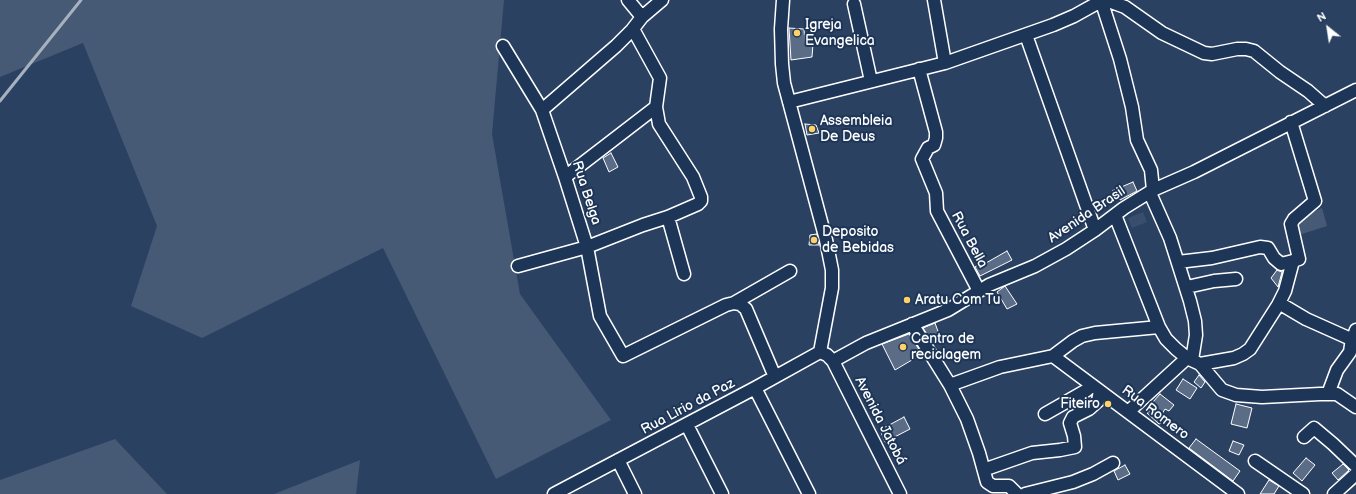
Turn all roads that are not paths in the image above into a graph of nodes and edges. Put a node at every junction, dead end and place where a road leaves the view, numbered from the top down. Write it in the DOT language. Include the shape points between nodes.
graph roads {
  1 [pos="628,0"];
  2 [pos="662,0"];
  3 [pos="783,0"];
  4 [pos="934,0"];
  5 [pos="1103,0"];
  6 [pos="854,4"];
  7 [pos="642,17"];
  8 [pos="633,29"];
  9 [pos="1026,35"];
  10 [pos="503,46"];
  11 [pos="945,63"];
  12 [pos="919,69"];
  13 [pos="871,81"];
  14 [pos="1356,90"];
  15 [pos="789,102"];
  16 [pos="1325,106"];
  17 [pos="656,107"];
  18 [pos="542,110"];
  19 [pos="1291,122"];
  20 [pos="566,177"];
  21 [pos="1151,191"];
  22 [pos="1115,216"];
  23 [pos="668,217"];
  24 [pos="1095,230"];
  25 [pos="587,247"];
  26 [pos="1293,261"];
  27 [pos="1178,262"];
  28 [pos="518,266"];
  29 [pos="790,271"];
  30 [pos="684,274"];
  31 [pos="1236,278"];
  32 [pos="1187,287"];
  33 [pos="978,291"];
  34 [pos="1280,302"];
  35 [pos="734,303"];
  36 [pos="912,324"];
  37 [pos="1159,327"];
  38 [pos="1355,335"];
  39 [pos="820,352"];
  40 [pos="1053,356"];
  41 [pos="833,361"];
  42 [pos="1193,361"];
  43 [pos="775,377"];
  44 [pos="950,385"];
  45 [pos="756,388"];
  46 [pos="1096,388"];
  47 [pos="1328,394"];
  48 [pos="1356,407"];
  49 [pos="1128,412"];
  50 [pos="1045,414"];
  51 [pos="687,425"];
  52 [pos="1304,437"];
  53 [pos="618,460"];
  54 [pos="1255,461"];
  55 [pos="1114,463"];
  56 [pos="1356,466"];
  57 [pos="983,468"];
  58 [pos="1356,474"];
  59 [pos="554,494"];
  60 [pos="635,494"];
  61 [pos="722,494"];
  62 [pos="809,494"];
  63 [pos="900,494"];
  64 [pos="1017,494"];
  65 [pos="1025,494"];
  66 [pos="1238,494"];
  67 [pos="1303,494"];
  68 [pos="1334,494"];
  1 -- 7 [label="street"];
  2 -- 7 [label="street"];
  3 -- 15 [label="street" via="782,64"];
  4 -- 11 [label="street"];
  5 -- 9 [label="street" via="1074,16"];
  5 -- 16 [label="street" via="1125,6 1162,33 1204,53 1237,49 1254,51"];
  5 -- 21 [label="street" via="1132,107 1137,140 1151,170"];
  6 -- 13 [label="street"];
  7 -- 8 [label="street"];
  8 -- 17 [label="street" via="660,78"];
  8 -- 18 [label="street"];
  9 -- 11 [label="street"];
  9 -- 24 [label="street"];
  10 -- 18 [label="street, Rua Belga"];
  11 -- 12 [label="street"];
  12 -- 13 [label="street"];
  12 -- 33 [label="street, Rua Bella" via="936,132 934,145 928,148 922,159 936,193 937,211"];
  13 -- 15 [label="street"];
  14 -- 16 [label="street, Avenida Brasil"];
  15 -- 39 [label="street" via="832,270 830,302"];
  16 -- 19 [label="street, Avenida Brasil"];
  17 -- 20 [label="street"];
  17 -- 23 [label="street" via="659,124 693,176 701,197 698,204"];
  18 -- 20 [label="street, Rua Belga"];
  19 -- 21 [label="street, Avenida Brasil"];
  19 -- 26 [label="street" via="1315,201 1291,224 1299,259"];
  20 -- 25 [label="street, Rua Belga"];
  21 -- 22 [label="street, Avenida Brasil"];
  21 -- 27 [label="street"];
  22 -- 24 [label="street, Avenida Brasil"];
  22 -- 37 [label="street"];
  23 -- 25 [label="street"];
  23 -- 30 [label="street"];
  24 -- 33 [label="street, Avenida Brasil" via="1035,266"];
  25 -- 28 [label="street"];
  25 -- 35 [label="street, Rua Belga" via="600,316 623,356"];
  26 -- 27 [label="street" via="1281,264 1268,248 1260,247 1212,258"];
  26 -- 34 [label="street"];
  27 -- 32 [label="street"];
  29 -- 35 [label="street"];
  31 -- 32 [label="street"];
  32 -- 42 [label="street" via="1195,321"];
  33 -- 36 [label="street, Avenida Brasil" via="948,310"];
  34 -- 38 [label="street" via="1306,319"];
  34 -- 42 [label="street" via="1250,349 1243,354 1234,358"];
  35 -- 43 [label="street" via="746,309"];
  36 -- 41 [label="street, Avenida Brasil" via="866,343"];
  36 -- 44 [label="street"];
  37 -- 40 [label="street" via="1082,336"];
  37 -- 42 [label="street" via="1176,349"];
  38 -- 47 [label="street" via="1350,352 1337,370"];
  39 -- 41 [label="street"];
  39 -- 43 [label="street, Rua Lirio da Paz"];
  40 -- 44 [label="street" via="1000,367"];
  40 -- 46 [label="street, Rua Romero"];
  41 -- 63 [label="street, Avenida Jatobá"];
  42 -- 47 [label="street" via="1222,390 1236,396"];
  42 -- 49 [label="street"];
  43 -- 45 [label="street, Rua Lirio da Paz"];
  44 -- 57 [label="street" via="967,419"];
  45 -- 51 [label="street, Rua Lirio da Paz"];
  45 -- 62 [label="street"];
  46 -- 49 [label="street, Rua Romero"];
  46 -- 50 [label="street" via="1087,390"];
  46 -- 57 [label="street" via="1098,401 1073,417 1070,423 1075,447 1032,453"];
  47 -- 48 [label="street" via="1337,394"];
  49 -- 66 [label="street, Rua Romero"];
  51 -- 53 [label="street, Rua Lirio da Paz"];
  51 -- 61 [label="street"];
  52 -- 56 [label="street" via="1314,428"];
  53 -- 59 [label="street, Rua Lirio da Paz"];
  53 -- 60 [label="street"];
  54 -- 67 [label="street"];
  55 -- 65 [label="street" via="1073,482"];
  57 -- 64 [label="street" via="990,485 1009,486"];
  58 -- 68 [label="street"];
}
